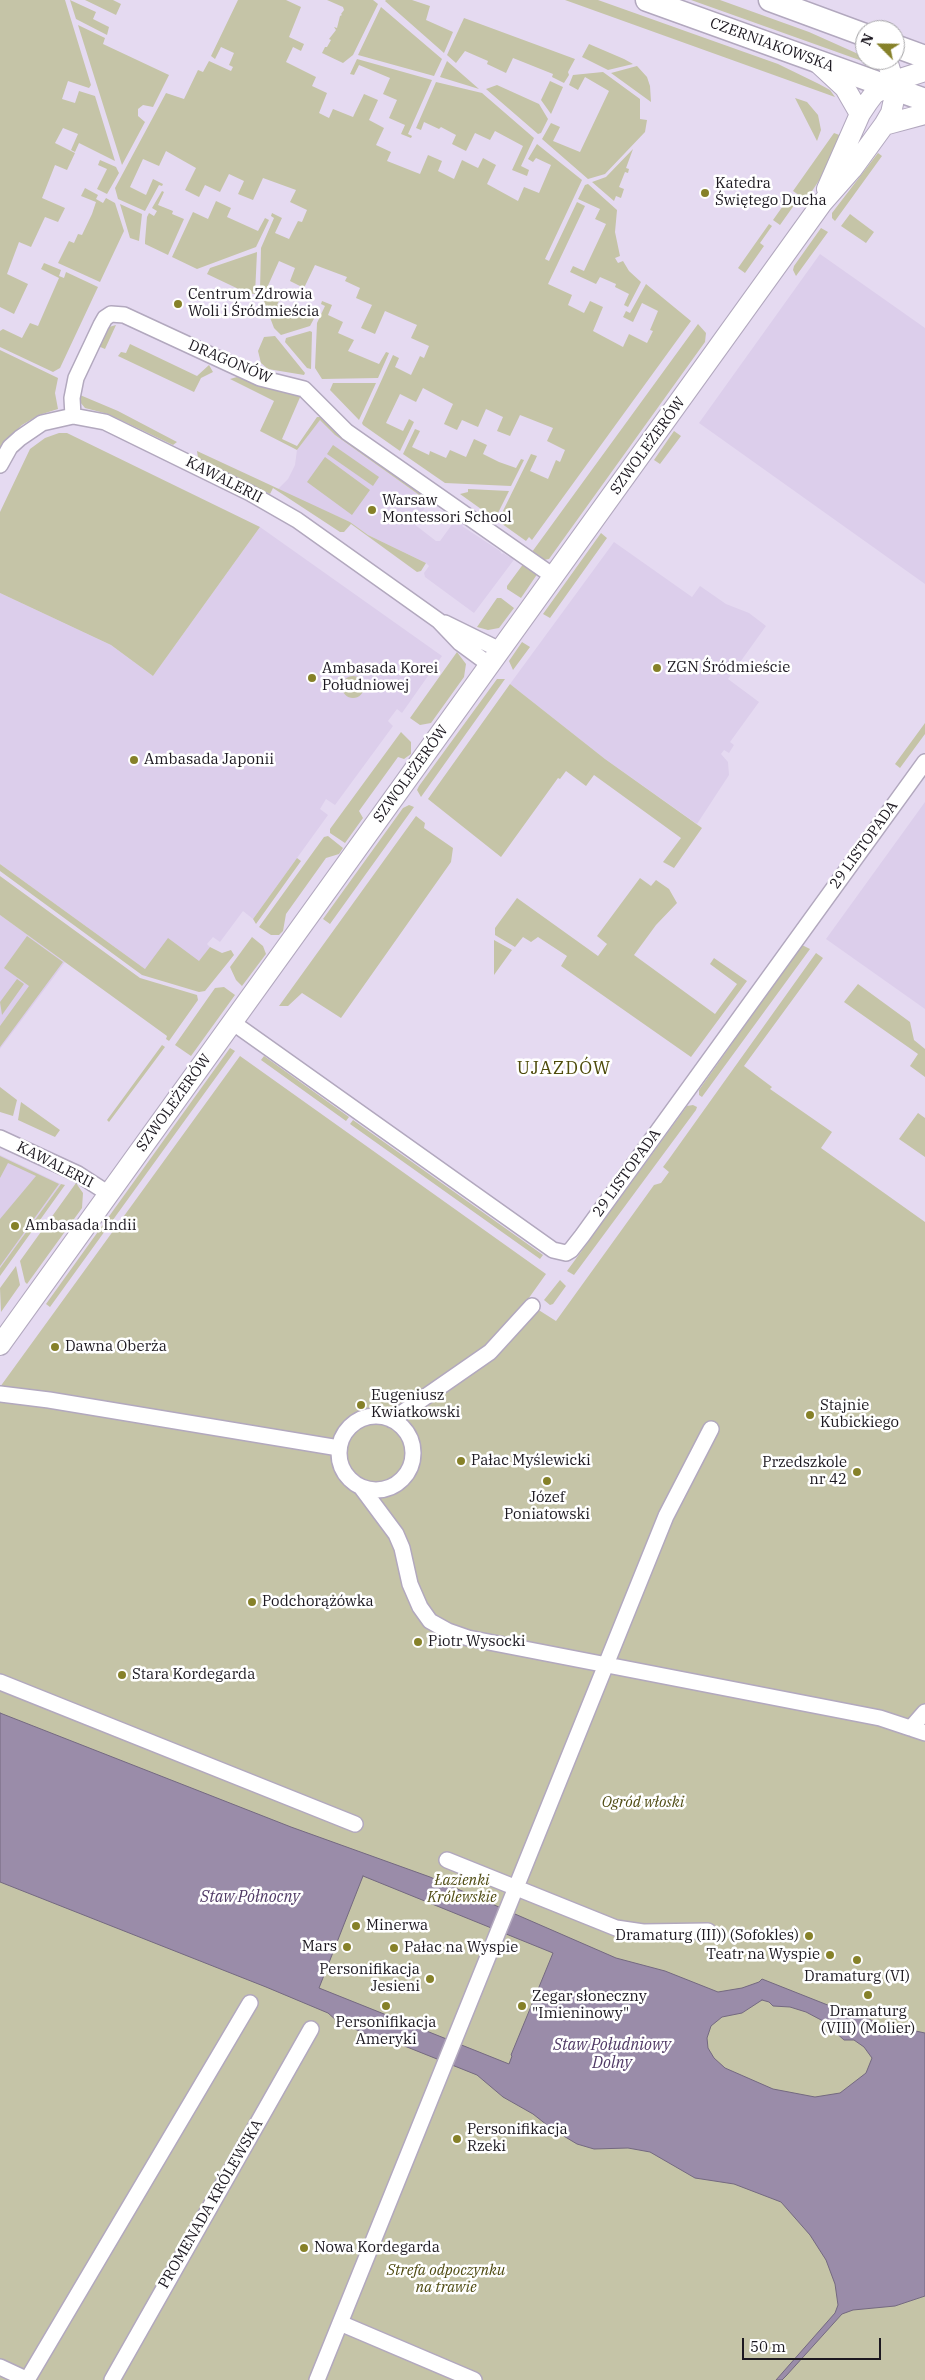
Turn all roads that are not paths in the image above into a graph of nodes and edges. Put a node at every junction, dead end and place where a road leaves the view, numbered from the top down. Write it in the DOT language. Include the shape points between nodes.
graph roads {
  1 [pos="647,0"];
  2 [pos="770,0"];
  3 [pos="855,32"];
  4 [pos="905,49"];
  5 [pos="925,56"];
  6 [pos="817,62"];
  7 [pos="888,70"];
  8 [pos="925,71"];
  9 [pos="892,86"];
  10 [pos="925,100"];
  11 [pos="860,114"];
  12 [pos="925,114"];
  13 [pos="884,125"];
  14 [pos="822,203"];
  15 [pos="73,416"];
  16 [pos="0,465"];
  17 [pos="553,576"];
  18 [pos="495,658"];
  19 [pos="925,762"];
  20 [pos="232,1022"];
  21 [pos="0,1138"];
  22 [pos="109,1194"];
  23 [pos="532,1306"];
  24 [pos="0,1345"];
  25 [pos="0,1394"];
  26 [pos="392,1420"];
  27 [pos="711,1429"];
  28 [pos="339,1448"];
  29 [pos="361,1487"];
  30 [pos="606,1665"];
  31 [pos="0,1682"];
  32 [pos="925,1712"];
  33 [pos="918,1730"];
  34 [pos="355,1824"];
  35 [pos="447,1860"];
  36 [pos="516,1887"];
  37 [pos="708,1932"];
  38 [pos="250,2002"];
  39 [pos="311,2029"];
  40 [pos="340,2323"];
  41 [pos="0,2367"];
  42 [pos="28,2380"];
  43 [pos="112,2380"];
  44 [pos="317,2380"];
  45 [pos="474,2380"];
  1 -- 6 [label="main road, CZERNIAKOWSKA"];
  2 -- 3 [label="main road"];
  4 -- 5 [label="main road"];
  6 -- 9 [label="main road, CZERNIAKOWSKA"];
  6 -- 11 [label="street" via="845,88"];
  7 -- 9 [label="street"];
  8 -- 9 [label="street, SZWOLEŻERÓW"];
  9 -- 10 [label="main road, CZERNIAKOWSKA"];
  9 -- 11 [label="street, SZWOLEŻERÓW" via="874,94"];
  9 -- 13 [label="street, SZWOLEŻERÓW" via="891,113"];
  11 -- 14 [label="street, SZWOLEŻERÓW"];
  12 -- 13 [label="street"];
  13 -- 14 [label="street, SZWOLEŻERÓW"];
  14 -- 17 [label="street, SZWOLEŻERÓW"];
  15 -- 16 [label="street, KAWALERII" via="31,429 10,448"];
  15 -- 17 [label="street, DRAGONÓW" via="76,378 101,325 111,314 124,314 260,378 304,389 347,432"];
  15 -- 18 [label="street, KAWALERII" via="105,422 262,499 297,520 439,621 460,642"];
  17 -- 18 [label="street, SZWOLEŻERÓW"];
  18 -- 20 [label="street, SZWOLEŻERÓW"];
  19 -- 20 [label="street, 29 LISTOPADA" via="582,1236 566,1253 553,1250"];
  20 -- 22 [label="street, SZWOLEŻERÓW"];
  21 -- 22 [label="street, KAWALERII" via="78,1174"];
  22 -- 24 [label="street, SZWOLEŻERÓW"];
  23 -- 26 [label="street" via="490,1352"];
  25 -- 28 [label="street"];
  26 -- 28 [label="street" via="376,1416 359,1420 346,1432"];
  26 -- 29 [label="street" via="402,1427 411,1442 412,1459 408,1471 401,1480 385,1489"];
  27 -- 30 [label="street" via="666,1516"];
  28 -- 29 [label="street" via="342,1469 352,1482"];
  29 -- 30 [label="street" via="396,1534 414,1597 434,1623 459,1636"];
  30 -- 33 [label="street" via="880,1718"];
  30 -- 36 [label="street"];
  31 -- 34 [label="street"];
  32 -- 33 [label="street"];
  35 -- 36 [label="street"];
  36 -- 37 [label="street" via="616,1928 643,1932"];
  36 -- 40 [label="street"];
  38 -- 42 [label="street"];
  39 -- 43 [label="street, PROMENADA KRÓLEWSKA"];
  40 -- 44 [label="street"];
  40 -- 45 [label="street"];
  41 -- 42 [label="street"];
}
